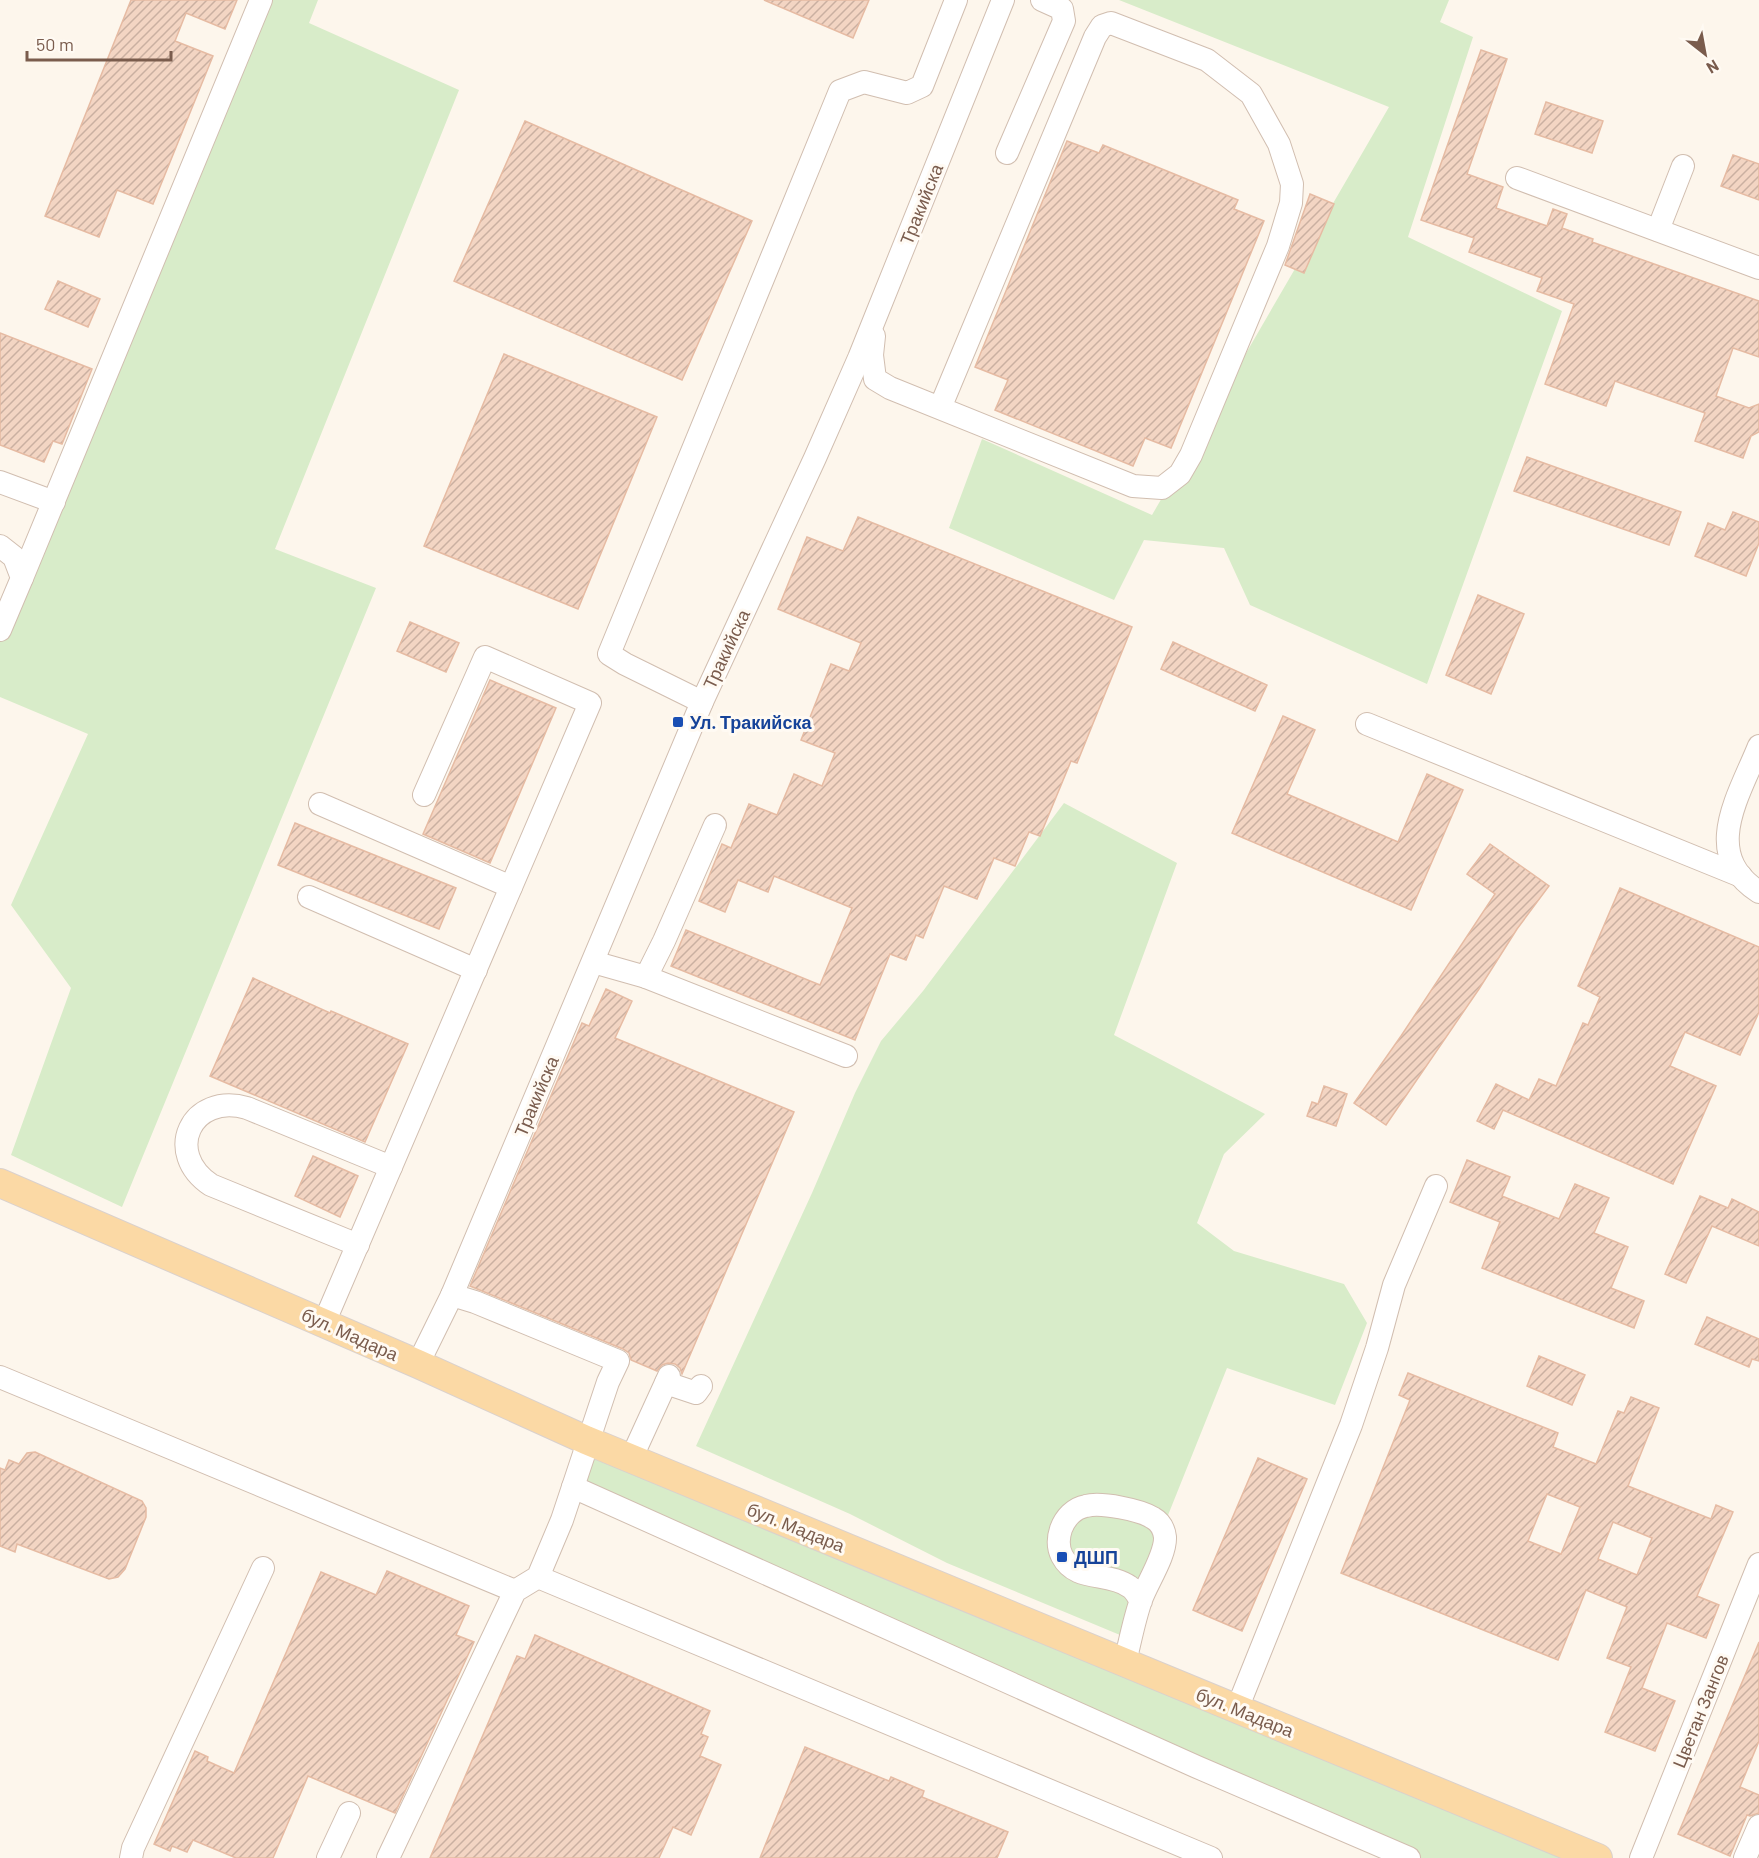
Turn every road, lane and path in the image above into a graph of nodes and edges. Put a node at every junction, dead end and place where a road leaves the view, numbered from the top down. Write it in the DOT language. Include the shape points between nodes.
graph roads {
  1 [pos="261,0"];
  2 [pos="956,0"];
  3 [pos="1003,0"];
  4 [pos="1041,0"];
  5 [pos="1007,153"];
  6 [pos="1683,166"];
  7 [pos="1518,178"];
  8 [pos="1658,230"];
  9 [pos="1759,268"];
  10 [pos="876,317"];
  11 [pos="940,408"];
  12 [pos="0,482"];
  13 [pos="54,502"];
  14 [pos="0,546"];
  15 [pos="22,578"];
  16 [pos="0,630"];
  17 [pos="702,702"];
  18 [pos="1367,724"];
  19 [pos="1759,746"];
  20 [pos="424,795"];
  21 [pos="320,804"];
  22 [pos="715,825"];
  23 [pos="1741,876"];
  24 [pos="511,887"];
  25 [pos="1759,891"];
  26 [pos="309,897"];
  27 [pos="593,962"];
  28 [pos="476,970"];
  29 [pos="646,977"];
  30 [pos="846,1056"];
  31 [pos="391,1167"];
  32 [pos="0,1183"];
  33 [pos="1436,1186"];
  34 [pos="358,1245"];
  35 [pos="452,1295"];
  36 [pos="324,1323"];
  37 [pos="418,1364"];
  38 [pos="0,1377"];
  39 [pos="702,1386"];
  40 [pos="589,1441"];
  41 [pos="632,1459"];
  42 [pos="573,1487"];
  43 [pos="1759,1564"];
  44 [pos="263,1568"];
  45 [pos="538,1577"];
  46 [pos="515,1591"];
  47 [pos="1141,1601"];
  48 [pos="1125,1662"];
  49 [pos="1237,1709"];
  50 [pos="349,1814"];
  51 [pos="1759,1826"];
  52 [pos="131,1858"];
  53 [pos="328,1858"];
  54 [pos="388,1858"];
  55 [pos="1211,1858"];
  56 [pos="1409,1858"];
  57 [pos="1598,1858"];
  58 [pos="1641,1858"];
  59 [pos="1745,1858"];
  1 -- 13 [label="street"];
  2 -- 17 [label="street" via="922,86 907,93 864,82 840,91 609,654"];
  3 -- 10 [label="street, Тракийска"];
  4 -- 5 [label="street" via="1062,9 1064,21"];
  6 -- 8 [label="street"];
  7 -- 8 [label="street"];
  8 -- 9 [label="street"];
  10 -- 11 [label="street" via="872,355 875,379"];
  10 -- 17 [label="street, Тракийска"];
  11 -- 11 [label="street" via="1133,486 1162,488 1180,474 1278,246 1291,203 1292,184 1279,144 1251,94 1207,60 1111,23 1102,26"];
  12 -- 13 [label="street"];
  13 -- 15 [label="street"];
  14 -- 15 [label="street" via="14,557"];
  15 -- 16 [label="street"];
  17 -- 27 [label="street, Тракийска"];
  18 -- 23 [label="street"];
  19 -- 23 [label="street" via="1729,821 1726,839 1730,860"];
  20 -- 24 [label="street" via="485,657 590,703"];
  21 -- 24 [label="street"];
  22 -- 29 [label="street"];
  23 -- 25 [label="street"];
  24 -- 28 [label="street"];
  26 -- 28 [label="street"];
  27 -- 29 [label="street"];
  27 -- 35 [label="street, Тракийска"];
  28 -- 31 [label="street"];
  29 -- 30 [label="street"];
  31 -- 34 [label="street"];
  31 -- 34 [label="street" via="233,1104 205,1111 188,1134 187,1152 201,1179"];
  32 -- 36 [label="main road, бул. Мадара"];
  33 -- 49 [label="street" via="1394,1285 1351,1425"];
  34 -- 36 [label="street"];
  35 -- 37 [label="street, Тракийска"];
  35 -- 40 [label="street" via="618,1361"];
  36 -- 37 [label="main road, бул. Мадара"];
  37 -- 40 [label="main road, бул. Мадара"];
  38 -- 46 [label="street"];
  39 -- 41 [label="street" via="696,1393 668,1380"];
  40 -- 41 [label="main road, бул. Мадара"];
  40 -- 42 [label="street"];
  41 -- 48 [label="main road, бул. Мадара"];
  42 -- 45 [label="street"];
  42 -- 56 [label="street"];
  43 -- 58 [label="street, Цветан Зангов"];
  44 -- 52 [label="street"];
  45 -- 46 [label="street"];
  45 -- 55 [label="street"];
  46 -- 54 [label="street"];
  47 -- 47 [label="street" via="1164,1546 1161,1525 1150,1516 1110,1507 1086,1506 1075,1510 1060,1532 1060,1551 1067,1564 1082,1574 1132,1587"];
  47 -- 48 [label="street"];
  48 -- 49 [label="main road, бул. Мадара"];
  49 -- 57 [label="main road, бул. Мадара"];
  50 -- 53 [label="street"];
  51 -- 59 [label="street"];
}
